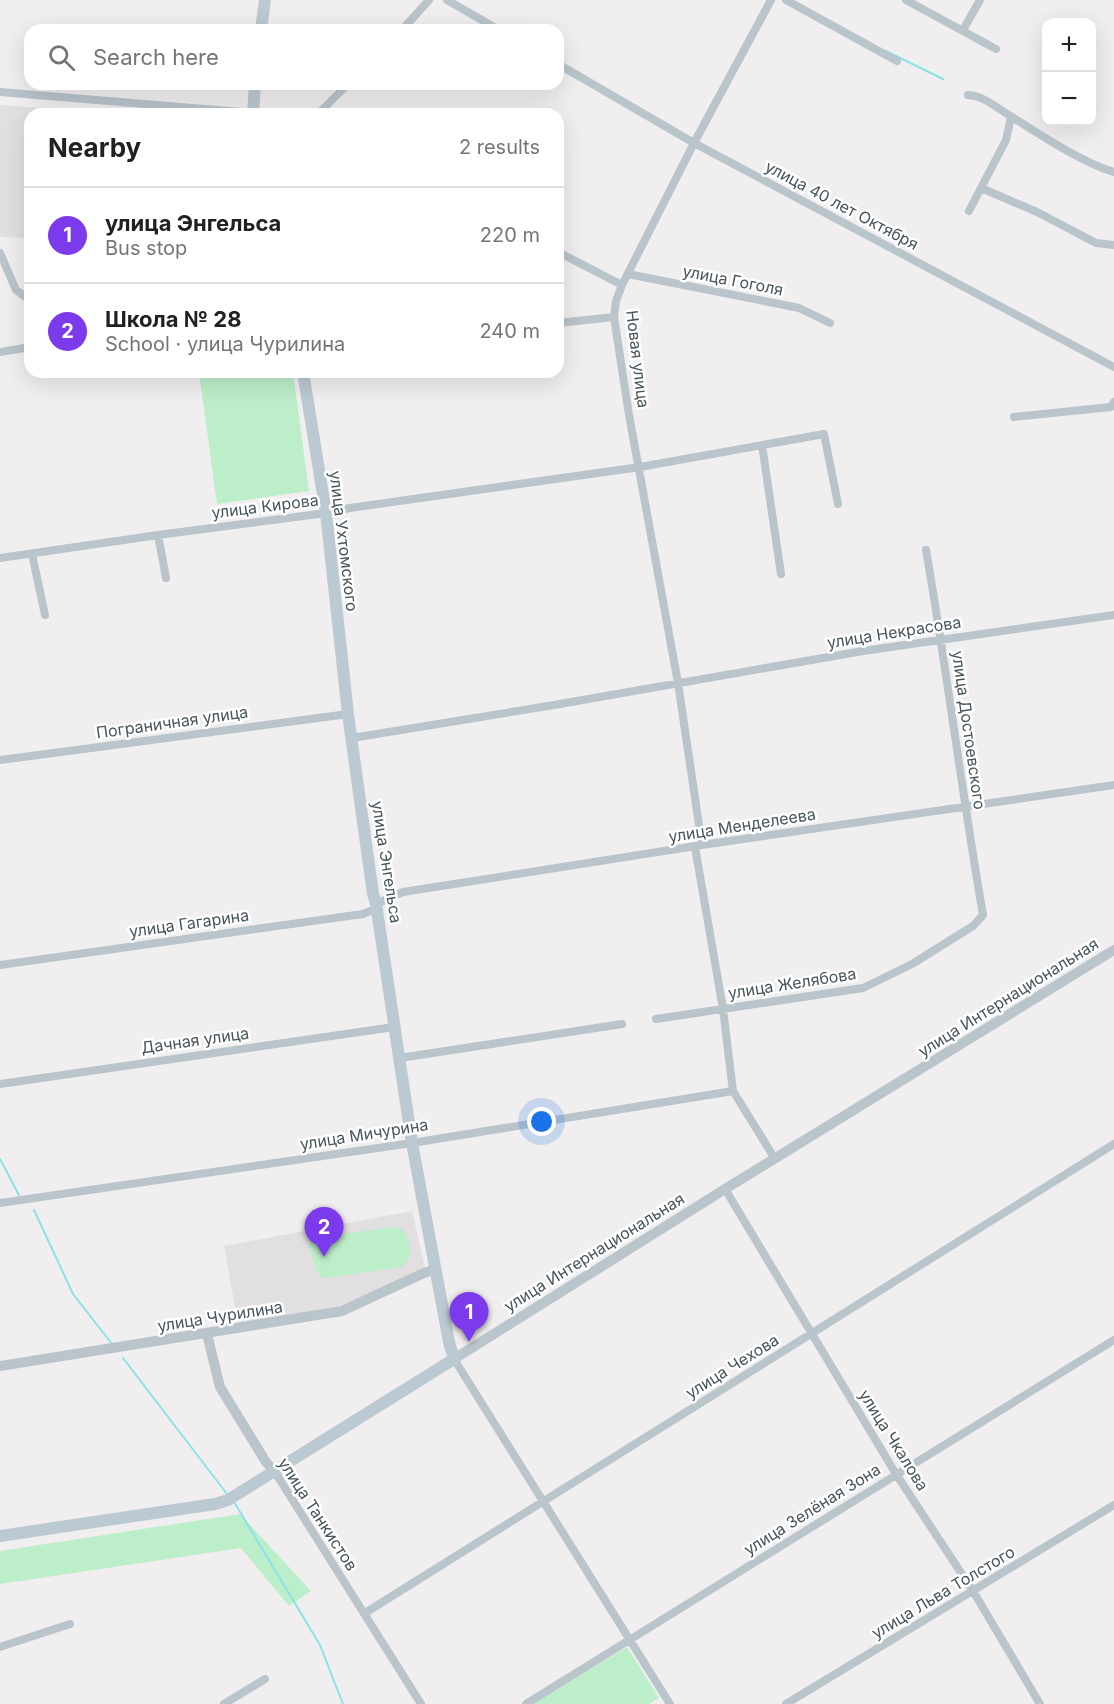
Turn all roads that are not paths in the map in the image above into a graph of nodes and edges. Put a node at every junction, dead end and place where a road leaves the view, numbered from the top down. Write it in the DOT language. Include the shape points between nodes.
graph roads {
  1 [pos="265,0"];
  2 [pos="429,0"];
  3 [pos="447,0"];
  4 [pos="771,0"];
  5 [pos="786,0"];
  6 [pos="906,0"];
  7 [pos="980,0"];
  8 [pos="262,24"];
  9 [pos="407,24"];
  10 [pos="489,24"];
  11 [pos="963,30"];
  12 [pos="996,49"];
  13 [pos="897,61"];
  14 [pos="564,67"];
  15 [pos="255,90"];
  16 [pos="342,90"];
  17 [pos="0,92"];
  18 [pos="968,95"];
  19 [pos="184,108"];
  20 [pos="253,108"];
  21 [pos="324,108"];
  22 [pos="1011,117"];
  23 [pos="694,143"];
  24 [pos="1114,172"];
  25 [pos="981,188"];
  26 [pos="969,211"];
  27 [pos="1114,245"];
  28 [pos="0,253"];
  29 [pos="564,255"];
  30 [pos="628,274"];
  31 [pos="622,285"];
  32 [pos="24,296"];
  33 [pos="614,317"];
  34 [pos="564,322"];
  35 [pos="830,324"];
  36 [pos="24,348"];
  37 [pos="0,351"];
  38 [pos="1114,367"];
  39 [pos="304,378"];
  40 [pos="1114,402"];
  41 [pos="1014,417"];
  42 [pos="762,445"];
  43 [pos="640,467"];
  44 [pos="838,504"];
  45 [pos="326,513"];
  46 [pos="158,535"];
  47 [pos="926,550"];
  48 [pos="32,554"];
  49 [pos="0,558"];
  50 [pos="781,574"];
  51 [pos="166,578"];
  52 [pos="45,615"];
  53 [pos="1114,615"];
  54 [pos="941,639"];
  55 [pos="678,683"];
  56 [pos="348,714"];
  57 [pos="352,738"];
  58 [pos="0,760"];
  59 [pos="1114,785"];
  60 [pos="964,807"];
  61 [pos="698,846"];
  62 [pos="376,904"];
  63 [pos="983,915"];
  64 [pos="1114,950"];
  65 [pos="0,965"];
  66 [pos="723,1009"];
  67 [pos="656,1018"];
  68 [pos="622,1024"];
  69 [pos="394,1027"];
  70 [pos="400,1058"];
  71 [pos="0,1084"];
  72 [pos="733,1091"];
  73 [pos="412,1143"];
  74 [pos="1114,1144"];
  75 [pos="775,1159"];
  76 [pos="725,1189"];
  77 [pos="0,1203"];
  78 [pos="436,1269"];
  79 [pos="207,1334"];
  80 [pos="812,1334"];
  81 [pos="1114,1340"];
  82 [pos="454,1359"];
  83 [pos="0,1366"];
  84 [pos="275,1472"];
  85 [pos="896,1474"];
  86 [pos="544,1500"];
  87 [pos="1114,1504"];
  88 [pos="0,1536"];
  89 [pos="973,1591"];
  90 [pos="365,1613"];
  91 [pos="70,1624"];
  92 [pos="631,1640"];
  93 [pos="0,1647"];
  94 [pos="265,1679"];
  95 [pos="224,1704"];
  96 [pos="421,1704"];
  97 [pos="526,1704"];
  98 [pos="670,1704"];
  99 [pos="786,1704"];
  100 [pos="1040,1704"];
  1 -- 8 [label="main road"];
  2 -- 9 [label="street"];
  3 -- 10 [label="street"];
  4 -- 23 [label="street, Новая улица"];
  5 -- 13 [label="street"];
  6 -- 11 [label="street"];
  7 -- 11 [label="street"];
  11 -- 12 [label="street"];
  14 -- 23 [label="street, улица 40 лет Октября"];
  15 -- 20 [label="main road"];
  16 -- 21 [label="street"];
  17 -- 19 [label="street"];
  18 -- 22 [label="street" via="979,96"];
  22 -- 24 [label="street"];
  22 -- 25 [label="street" via="1006,140"];
  23 -- 30 [label="street, Новая улица"];
  23 -- 38 [label="street, улица 40 лет Октября"];
  25 -- 26 [label="street"];
  25 -- 27 [label="street" via="1096,243"];
  28 -- 32 [label="street" via="16,290"];
  29 -- 31 [label="street"];
  30 -- 31 [label="street, Новая улица"];
  30 -- 35 [label="street, улица Гоголя" via="799,308"];
  31 -- 33 [label="street, Новая улица"];
  33 -- 34 [label="street"];
  33 -- 43 [label="street, Новая улица"];
  36 -- 37 [label="street"];
  39 -- 45 [label="main road, улица Ухтомского"];
  40 -- 41 [label="street" via="1111,407"];
  42 -- 43 [label="street, улица Кирова"];
  42 -- 44 [label="street, улица Кирова" via="824,434"];
  42 -- 50 [label="street"];
  43 -- 45 [label="street, улица Кирова"];
  43 -- 55 [label="street, Новая улица"];
  45 -- 46 [label="street, улица Кирова"];
  45 -- 56 [label="main road, улица Ухтомского"];
  46 -- 48 [label="street, улица Кирова"];
  46 -- 51 [label="street"];
  47 -- 54 [label="street, улица Достоевского"];
  48 -- 49 [label="street, улица Кирова"];
  48 -- 52 [label="street"];
  53 -- 54 [label="street, улица Некрасова"];
  54 -- 55 [label="street, улица Некрасова"];
  54 -- 60 [label="street, улица Достоевского"];
  55 -- 57 [label="street, улица Некрасова"];
  55 -- 61 [label="street, Новая улица"];
  56 -- 57 [label="main road, улица Энгельса"];
  56 -- 58 [label="street, Пограничная улица"];
  57 -- 62 [label="main road, улица Энгельса"];
  59 -- 60 [label="street, улица Менделеева"];
  60 -- 61 [label="street, улица Менделеева"];
  60 -- 63 [label="street, улица Достоевского"];
  61 -- 62 [label="street, улица Менделеева" via="403,892"];
  61 -- 66 [label="street, Новая улица"];
  62 -- 65 [label="street, улица Гагарина" via="375,909 363,914"];
  62 -- 69 [label="main road, улица Энгельса"];
  63 -- 66 [label="street, улица Желябова" via="974,926 912,964 863,988"];
  64 -- 75 [label="street, улица Интернациональная"];
  66 -- 67 [label="street, улица Желябова"];
  66 -- 72 [label="street, Новая улица"];
  68 -- 70 [label="street"];
  69 -- 70 [label="main road, улица Энгельса"];
  69 -- 71 [label="street, Дачная улица"];
  70 -- 73 [label="main road, улица Энгельса"];
  72 -- 73 [label="street, улица Мичурина"];
  72 -- 75 [label="street"];
  73 -- 77 [label="street, улица Мичурина"];
  73 -- 78 [label="main road, улица Энгельса"];
  74 -- 80 [label="street, улица Чехова"];
  75 -- 76 [label="street, улица Интернациональная"];
  76 -- 80 [label="street, улица Чкалова"];
  76 -- 82 [label="street, улица Интернациональная"];
  78 -- 79 [label="street, улица Чурилина" via="342,1311"];
  78 -- 82 [label="main road, улица Энгельса"];
  79 -- 83 [label="street, улица Чурилина"];
  79 -- 84 [label="street, улица Танкистов" via="220,1387"];
  80 -- 85 [label="street, улица Чкалова"];
  80 -- 86 [label="street, улица Чехова"];
  81 -- 85 [label="street, улица Зелёная Зона"];
  82 -- 84 [label="main road, улица Интернациональная"];
  82 -- 86 [label="street, улица Энгельса"];
  84 -- 88 [label="main road, улица Интернациональная" via="215,1504"];
  84 -- 90 [label="street, улица Танкистов"];
  85 -- 89 [label="street, улица Чкалова"];
  85 -- 92 [label="street, улица Зелёная Зона"];
  86 -- 90 [label="street, улица Чехова"];
  86 -- 92 [label="street, улица Энгельса"];
  87 -- 89 [label="street, улица Льва Толстого"];
  89 -- 99 [label="street, улица Льва Толстого"];
  89 -- 100 [label="street, улица Чкалова"];
  90 -- 96 [label="street, улица Танкистов"];
  91 -- 93 [label="street"];
  92 -- 97 [label="street, улица Зелёная Зона"];
  92 -- 98 [label="street, улица Энгельса"];
  94 -- 95 [label="street"];
}
